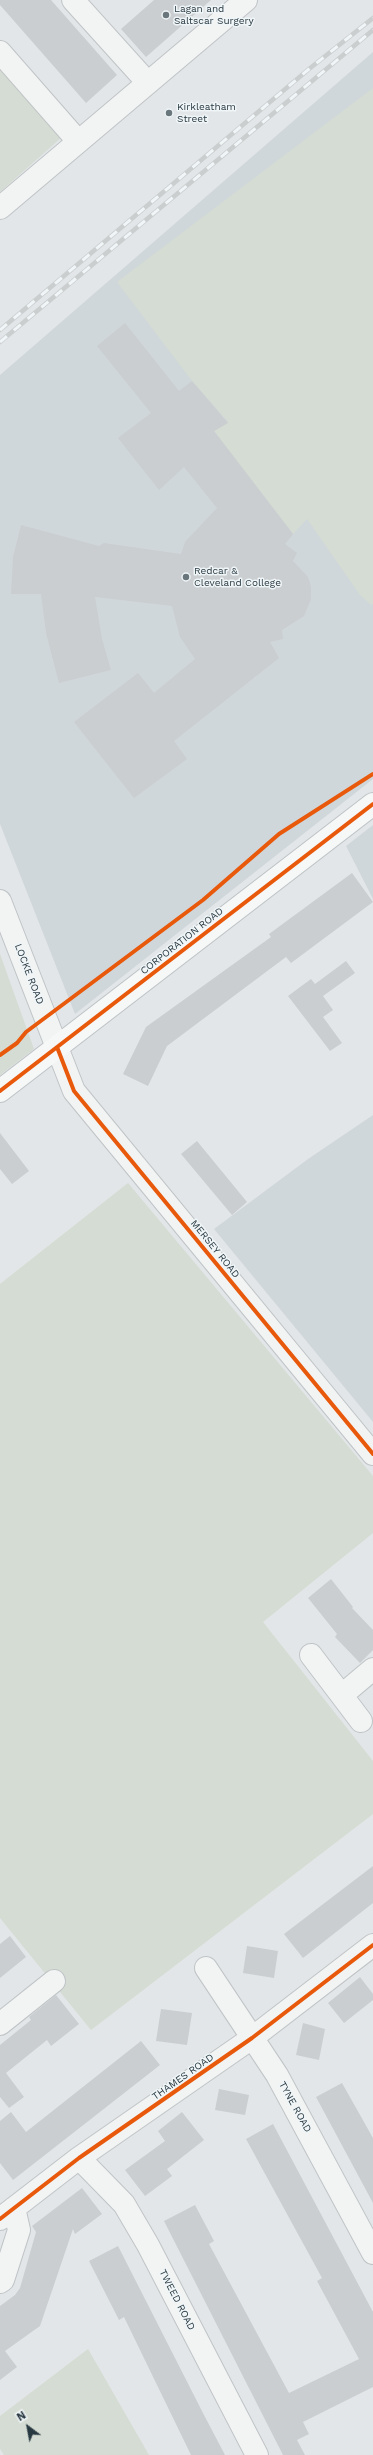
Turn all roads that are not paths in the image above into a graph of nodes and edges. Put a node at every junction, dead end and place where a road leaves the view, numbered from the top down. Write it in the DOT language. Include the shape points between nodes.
graph roads {
  1 [pos="73,0"];
  2 [pos="246,0"];
  3 [pos="0,52"];
  4 [pos="148,83"];
  5 [pos="78,141"];
  6 [pos="0,208"];
  7 [pos="373,804"];
  8 [pos="0,900"];
  9 [pos="57,1047"];
  10 [pos="0,1091"];
  11 [pos="373,1454"];
  12 [pos="311,1655"];
  13 [pos="373,1669"];
  14 [pos="342,1695"];
  15 [pos="361,1721"];
  16 [pos="373,1945"];
  17 [pos="206,1968"];
  18 [pos="54,1981"];
  19 [pos="0,2024"];
  20 [pos="252,2038"];
  21 [pos="79,2158"];
  22 [pos="7,2213"];
  23 [pos="373,2253"];
  24 [pos="0,2282"];
  25 [pos="257,2455"];
  1 -- 4 [label="street"];
  2 -- 4 [label="street"];
  3 -- 5 [label="street"];
  4 -- 5 [label="street"];
  5 -- 6 [label="street"];
  7 -- 9 [label="main road, CORPORATION ROAD"];
  8 -- 9 [label="street, LOCKE ROAD"];
  9 -- 10 [label="main road, CORPORATION ROAD"];
  9 -- 11 [label="street, MERSEY ROAD" via="74,1091"];
  12 -- 14 [label="street"];
  13 -- 14 [label="street"];
  14 -- 15 [label="street"];
  16 -- 20 [label="street, THAMES ROAD"];
  17 -- 20 [label="street, TYNE ROAD"];
  18 -- 19 [label="street"];
  20 -- 21 [label="street, THAMES ROAD"];
  20 -- 23 [label="street, TYNE ROAD" via="302,2119"];
  21 -- 22 [label="street, THAMES ROAD"];
  21 -- 25 [label="street, TWEED ROAD" via="124,2204 148,2245"];
  22 -- 24 [label="street, THAMES ROAD" via="19,2230 3,2280"];
}
